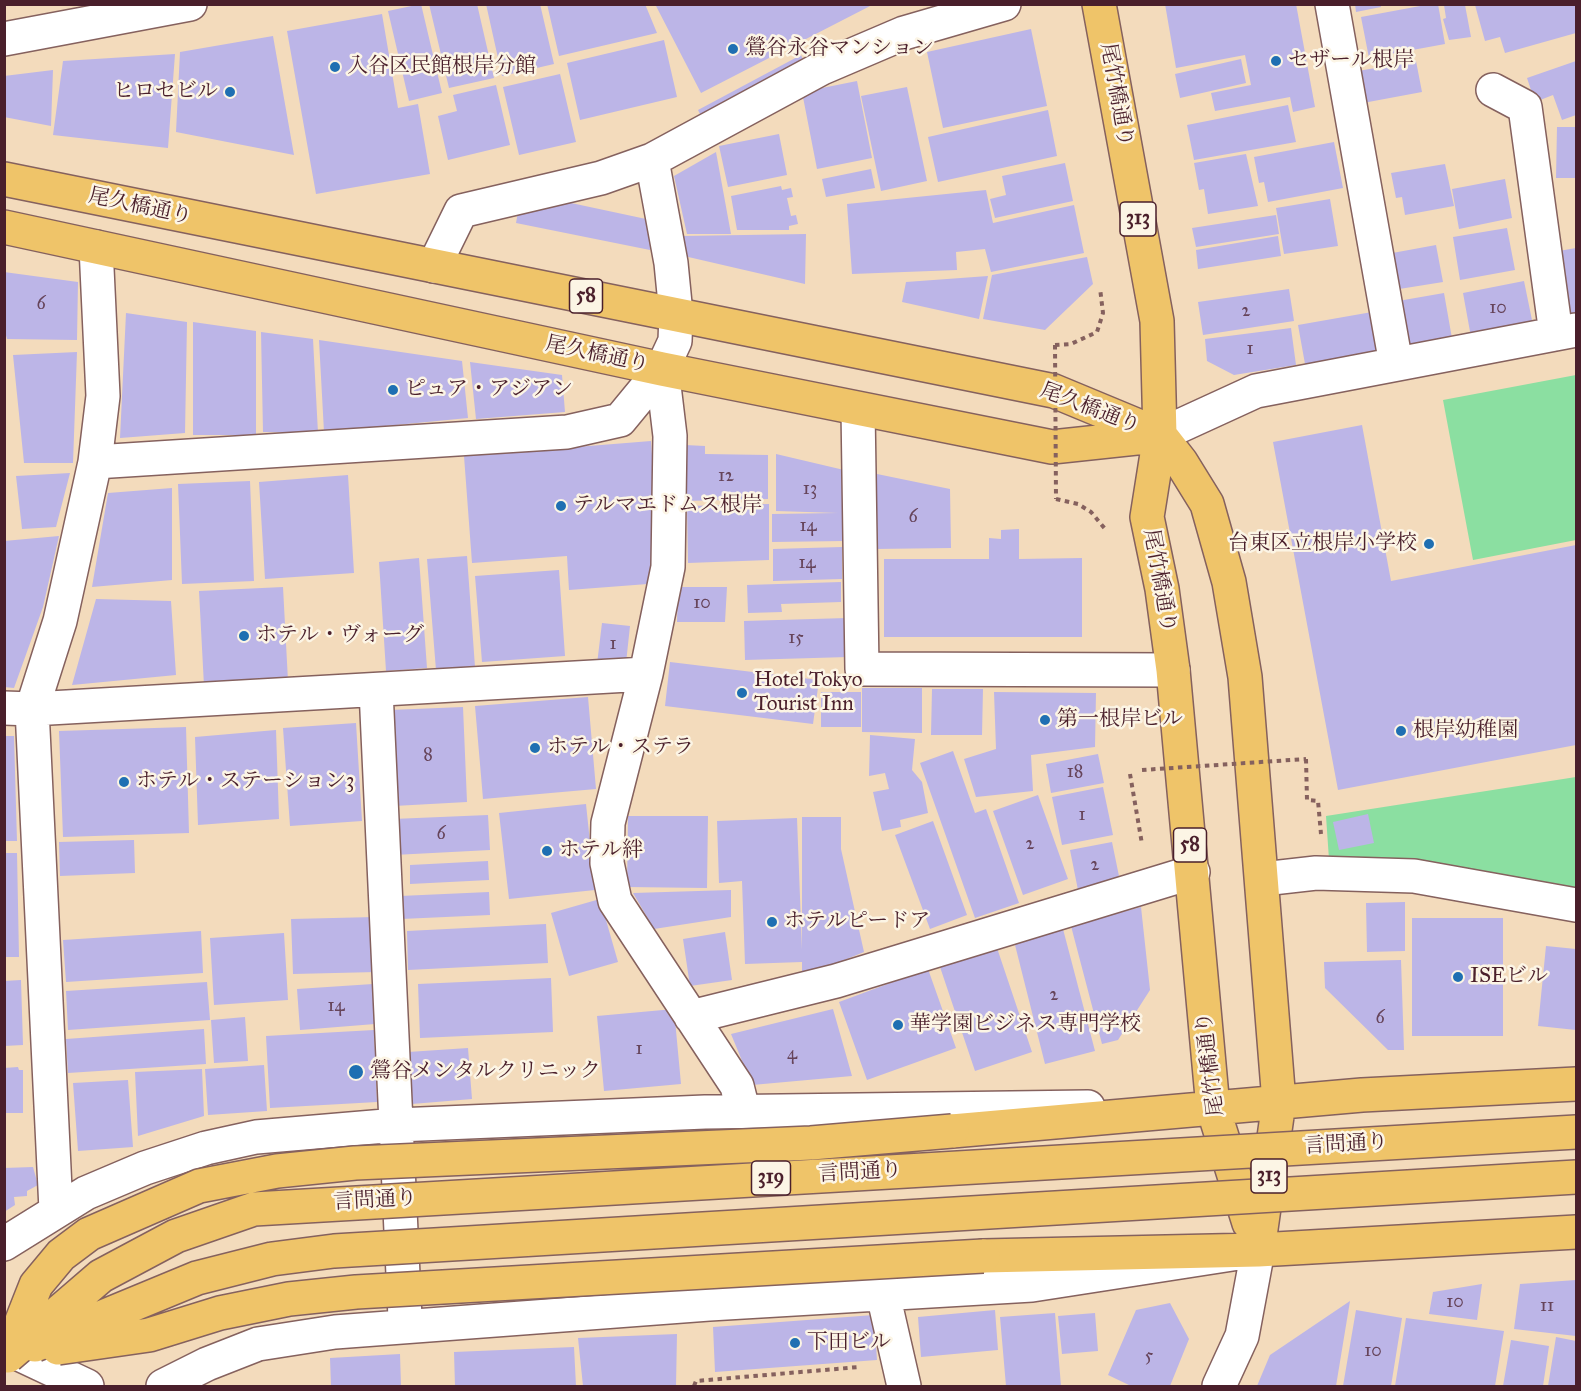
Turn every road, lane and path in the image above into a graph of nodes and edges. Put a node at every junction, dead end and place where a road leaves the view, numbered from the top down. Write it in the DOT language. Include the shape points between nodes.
graph roads {
  1 [pos="1004,4"];
  2 [pos="1099,4"];
  3 [pos="1332,4"];
  4 [pos="171,6"];
  5 [pos="4,39"];
  6 [pos="1493,90"];
  7 [pos="652,160"];
  8 [pos="4,179"];
  9 [pos="4,227"];
  10 [pos="96,247"];
  11 [pos="434,266"];
  12 [pos="1100,288"];
  13 [pos="676,314"];
  14 [pos="1566,332"];
  15 [pos="1396,364"];
  16 [pos="662,369"];
  17 [pos="858,409"];
  18 [pos="1160,435"];
  19 [pos="95,462"];
  20 [pos="1109,535"];
  21 [pos="1173,670"];
  22 [pos="646,674"];
  23 [pos="376,690"];
  24 [pos="18,709"];
  25 [pos="1142,770"];
  26 [pos="1130,774"];
  27 [pos="1322,842"];
  28 [pos="1142,846"];
  29 [pos="1193,873"];
  30 [pos="1263,879"];
  31 [pos="1576,905"];
  32 [pos="691,1017"];
  33 [pos="1576,1084"];
  34 [pos="1279,1102"];
  35 [pos="1213,1108"];
  36 [pos="743,1110"];
  37 [pos="397,1125"];
  38 [pos="1576,1132"];
  39 [pos="1576,1177"];
  40 [pos="56,1210"];
  41 [pos="1576,1232"];
  42 [pos="4,1244"];
  43 [pos="1258,1250"];
  44 [pos="883,1294"];
  45 [pos="406,1327"];
  46 [pos="6,1354"];
  47 [pos="902,1375"];
  48 [pos="87,1386"];
  49 [pos="163,1386"];
  50 [pos="693,1386"];
  51 [pos="1219,1386"];
  1 -- 7 [label="street" via="904,33 822,68"];
  2 -- 18 [label="main road, 尾竹橋通り / 313" via="1157,321"];
  3 -- 15 [label="street"];
  4 -- 5 [label="street"];
  6 -- 14 [label="street" via="1525,107"];
  7 -- 11 [label="street" via="601,178 461,211"];
  7 -- 13 [label="street"];
  8 -- 11 [label="main road, 尾久橋通り / 58"];
  9 -- 10 [label="main road, 尾久橋通り"];
  10 -- 16 [label="main road, 尾久橋通り"];
  10 -- 19 [label="street" via="103,396"];
  11 -- 13 [label="main road, 尾久橋通り / 58"];
  12 -- 20 [label="path, bridge" via="1103,313 1097,332 1071,344 1055,345 1056,499 1091,512"];
  13 -- 16 [label="street" via="675,341"];
  13 -- 18 [label="main road, 尾久橋通り / 58" via="1054,391"];
  14 -- 15 [label="street"];
  15 -- 18 [label="street" via="1256,391"];
  16 -- 17 [label="main road, 尾久橋通り"];
  16 -- 19 [label="street" via="620,420 567,432"];
  16 -- 22 [label="street" via="670,436 668,567"];
  17 -- 18 [label="main road, 尾久橋通り" via="1052,447"];
  17 -- 21 [label="street" via="862,669"];
  18 -- 21 [label="main road, 尾竹橋通り / 58" via="1147,517"];
  18 -- 30 [label="main road, 58" via="1207,504 1229,582 1245,677"];
  19 -- 24 [label="street" via="60,621"];
  21 -- 29 [label="main road, 尾竹橋通り / 58"];
  22 -- 23 [label="street"];
  22 -- 32 [label="street" via="608,823 607,863 615,900"];
  23 -- 24 [label="street"];
  23 -- 37 [label="street"];
  24 -- 40 [label="street"];
  25 -- 27 [label="path, bridge" via="1306,759 1307,800 1318,801"];
  26 -- 28 [label="path"];
  29 -- 32 [label="street" via="836,981"];
  29 -- 35 [label="main road, 尾竹橋通り / 58"];
  30 -- 31 [label="street" via="1316,873 1414,876"];
  30 -- 34 [label="main road, 58"];
  32 -- 36 [label="street" via="737,1086"];
  33 -- 34 [label="main road"];
  34 -- 35 [label="main road"];
  34 -- 43 [label="main road, 313"];
  35 -- 36 [label="street"];
  35 -- 43 [label="main road, 尾竹橋通り / 58"];
  35 -- 46 [label="main road, bridge" via="811,1143 355,1163 277,1171 199,1186 89,1234 61,1255 36,1286"];
  36 -- 37 [label="street"];
  37 -- 40 [label="street" via="256,1137 206,1148 145,1168"];
  37 -- 45 [label="street"];
  38 -- 46 [label="main road, 言問通り / 319, bridge" via="254,1209 176,1236 101,1276"];
  39 -- 46 [label="main road, 319, bridge" via="334,1251 272,1259 197,1278"];
  40 -- 42 [label="street"];
  41 -- 43 [label="main road"];
  43 -- 44 [label="street" via="1032,1286"];
  43 -- 46 [label="main road, bridge" via="982,1256 356,1292 289,1299 231,1311 149,1335"];
  43 -- 51 [label="street" via="1242,1336"];
  44 -- 45 [label="street"];
  44 -- 47 [label="street"];
  45 -- 49 [label="street" via="335,1332 258,1344"];
  46 -- 48 [label="street"];
  47 -- 50 [label="path" via="696,1381"];
}
